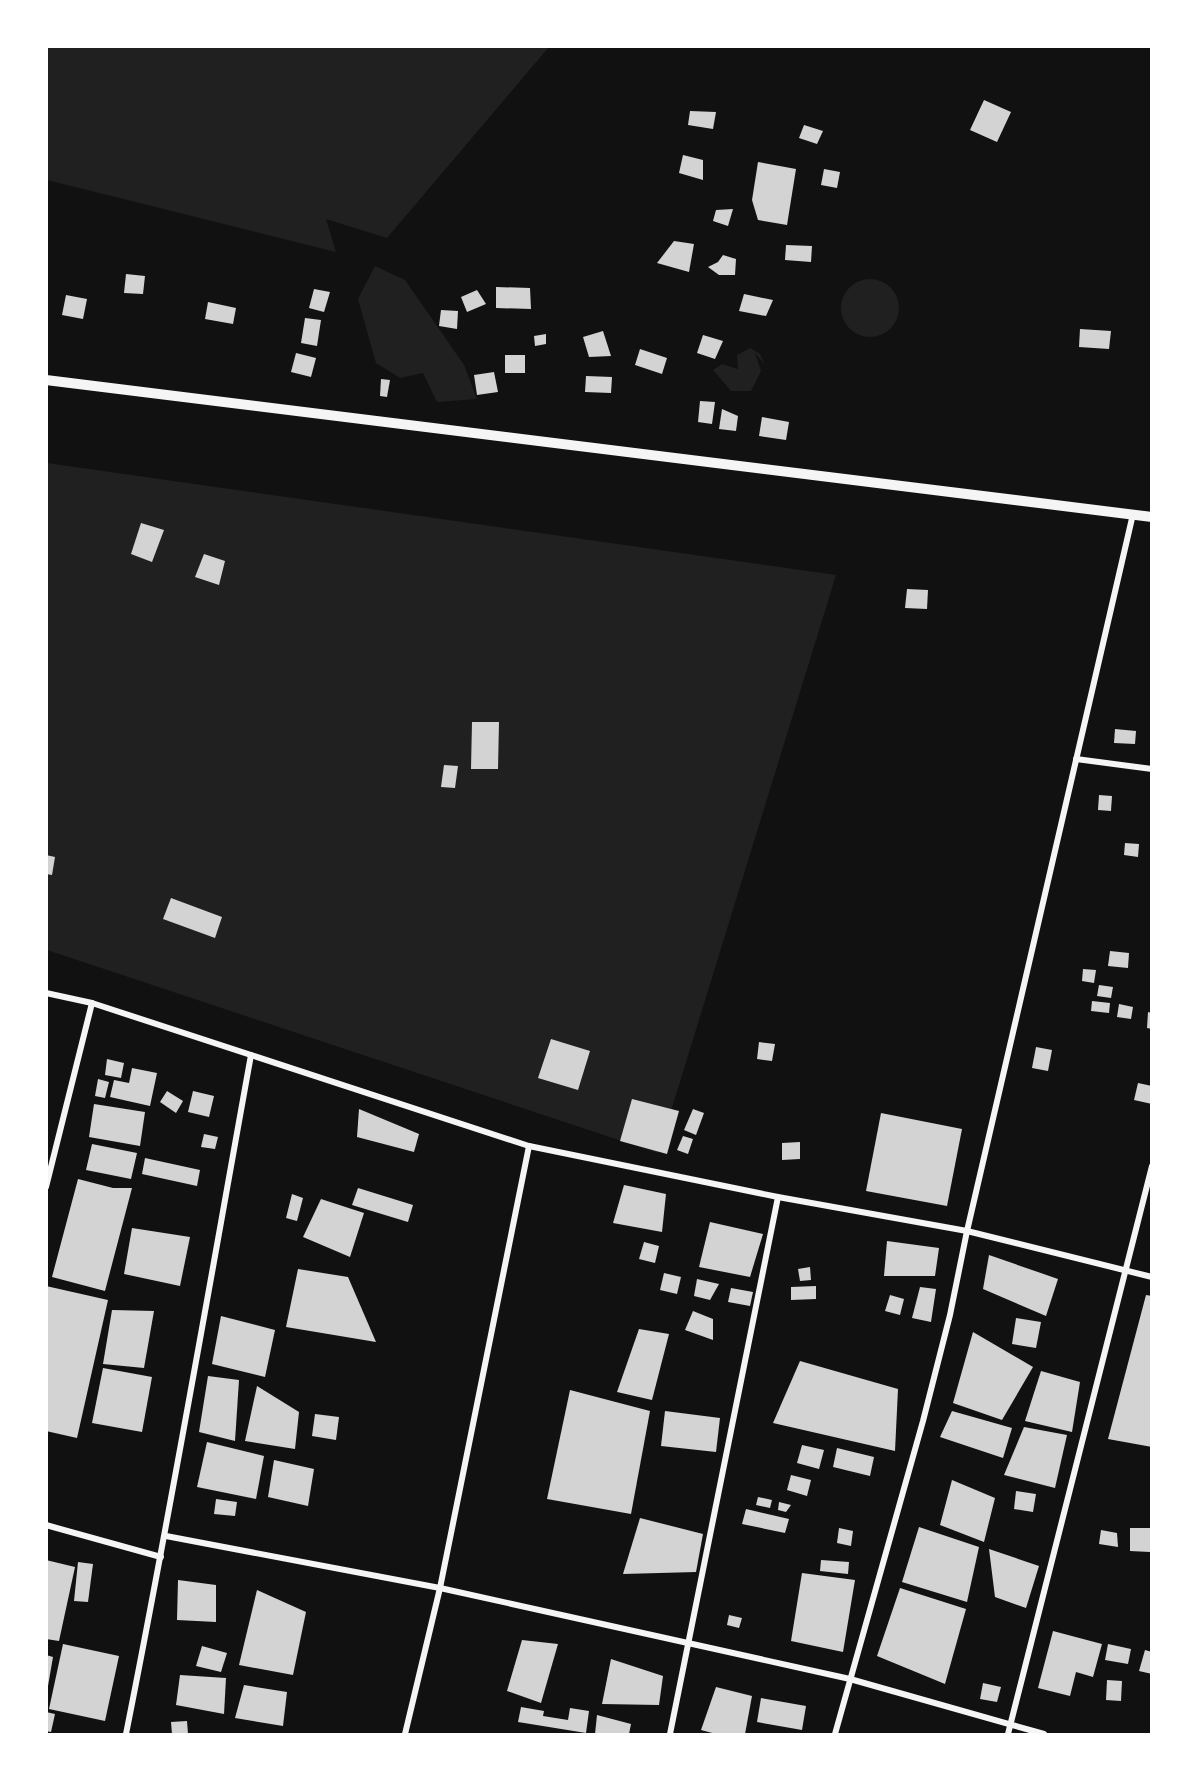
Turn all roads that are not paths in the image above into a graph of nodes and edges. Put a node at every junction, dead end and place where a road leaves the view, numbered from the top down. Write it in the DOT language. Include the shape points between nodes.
graph roads {
  1 [pos="46,380"];
  2 [pos="1133,514"];
  3 [pos="1152,517"];
  4 [pos="1076,759"];
  5 [pos="1152,769"];
  6 [pos="46,993"];
  7 [pos="92,1003"];
  8 [pos="251,1055"];
  9 [pos="529,1146"];
  10 [pos="1152,1166"];
  11 [pos="46,1187"];
  12 [pos="778,1197"];
  13 [pos="967,1231"];
  14 [pos="1125,1272"];
  15 [pos="1152,1277"];
  16 [pos="46,1525"];
  17 [pos="166,1536"];
  18 [pos="161,1557"];
  19 [pos="440,1588"];
  20 [pos="688,1644"];
  21 [pos="850,1679"];
  22 [pos="1009,1725"];
  23 [pos="126,1734"];
  24 [pos="405,1734"];
  25 [pos="670,1734"];
  26 [pos="835,1734"];
  27 [pos="1008,1734"];
  28 [pos="1044,1734"];
  1 -- 2 [label="street"];
  2 -- 3 [label="street"];
  2 -- 4 [label="street"];
  4 -- 5 [label="street"];
  4 -- 13 [label="street"];
  6 -- 7 [label="street"];
  7 -- 8 [label="street"];
  7 -- 11 [label="street"];
  8 -- 9 [label="street"];
  8 -- 17 [label="street" via="188,1393"];
  9 -- 12 [label="street"];
  9 -- 19 [label="street"];
  10 -- 14 [label="street"];
  12 -- 13 [label="street"];
  12 -- 20 [label="street"];
  13 -- 14 [label="street"];
  13 -- 21 [label="street" via="923,1421"];
  14 -- 15 [label="street"];
  14 -- 22 [label="street"];
  16 -- 18 [label="street"];
  17 -- 18 [label="street"];
  17 -- 19 [label="street"];
  18 -- 23 [label="street"];
  19 -- 20 [label="street"];
  19 -- 24 [label="street"];
  20 -- 21 [label="street"];
  20 -- 25 [label="street"];
  21 -- 22 [label="street"];
  21 -- 26 [label="street"];
  22 -- 27 [label="street"];
  22 -- 28 [label="street"];
}
